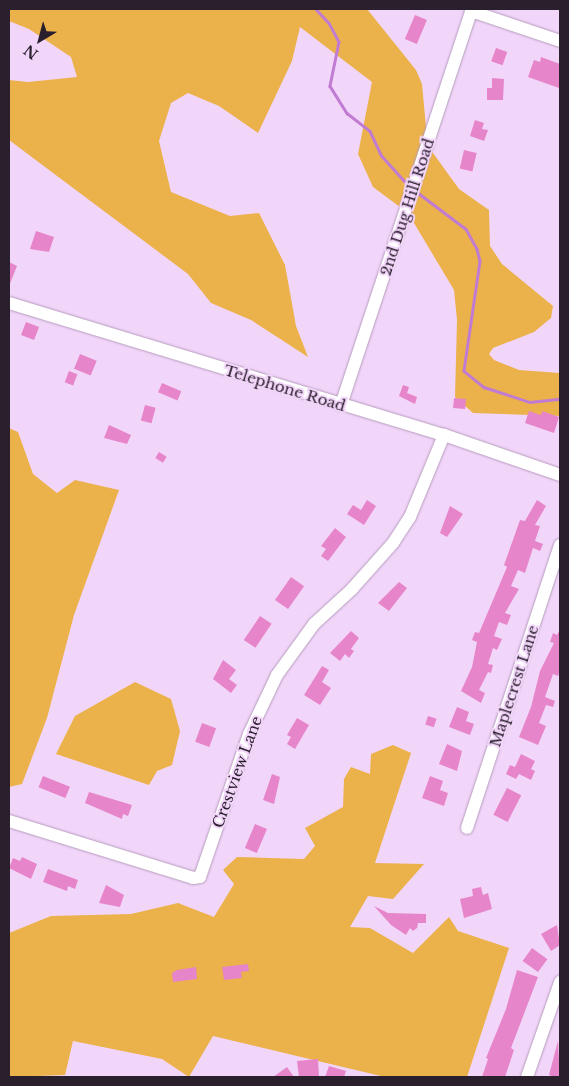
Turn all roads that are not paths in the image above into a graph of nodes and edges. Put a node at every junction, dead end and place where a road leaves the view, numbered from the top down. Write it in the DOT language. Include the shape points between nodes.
graph roads {
  1 [pos="472,10"];
  2 [pos="560,41"];
  3 [pos="9,303"];
  4 [pos="341,405"];
  5 [pos="444,435"];
  6 [pos="560,475"];
  7 [pos="560,544"];
  8 [pos="9,821"];
  9 [pos="467,828"];
  10 [pos="560,982"];
  11 [pos="527,1077"];
  1 -- 2 [label="street"];
  1 -- 4 [label="street, 2nd Dug Hill Road"];
  3 -- 4 [label="street, Telephone Road"];
  4 -- 5 [label="street, Telephone Road"];
  5 -- 6 [label="street, Telephone Road"];
  5 -- 8 [label="street, Crestview Lane" via="410,517 392,543 352,589 314,624 277,674 249,734 200,877 193,878"];
  7 -- 9 [label="street, Maplecrest Lane"];
  10 -- 11 [label="street"];
}
